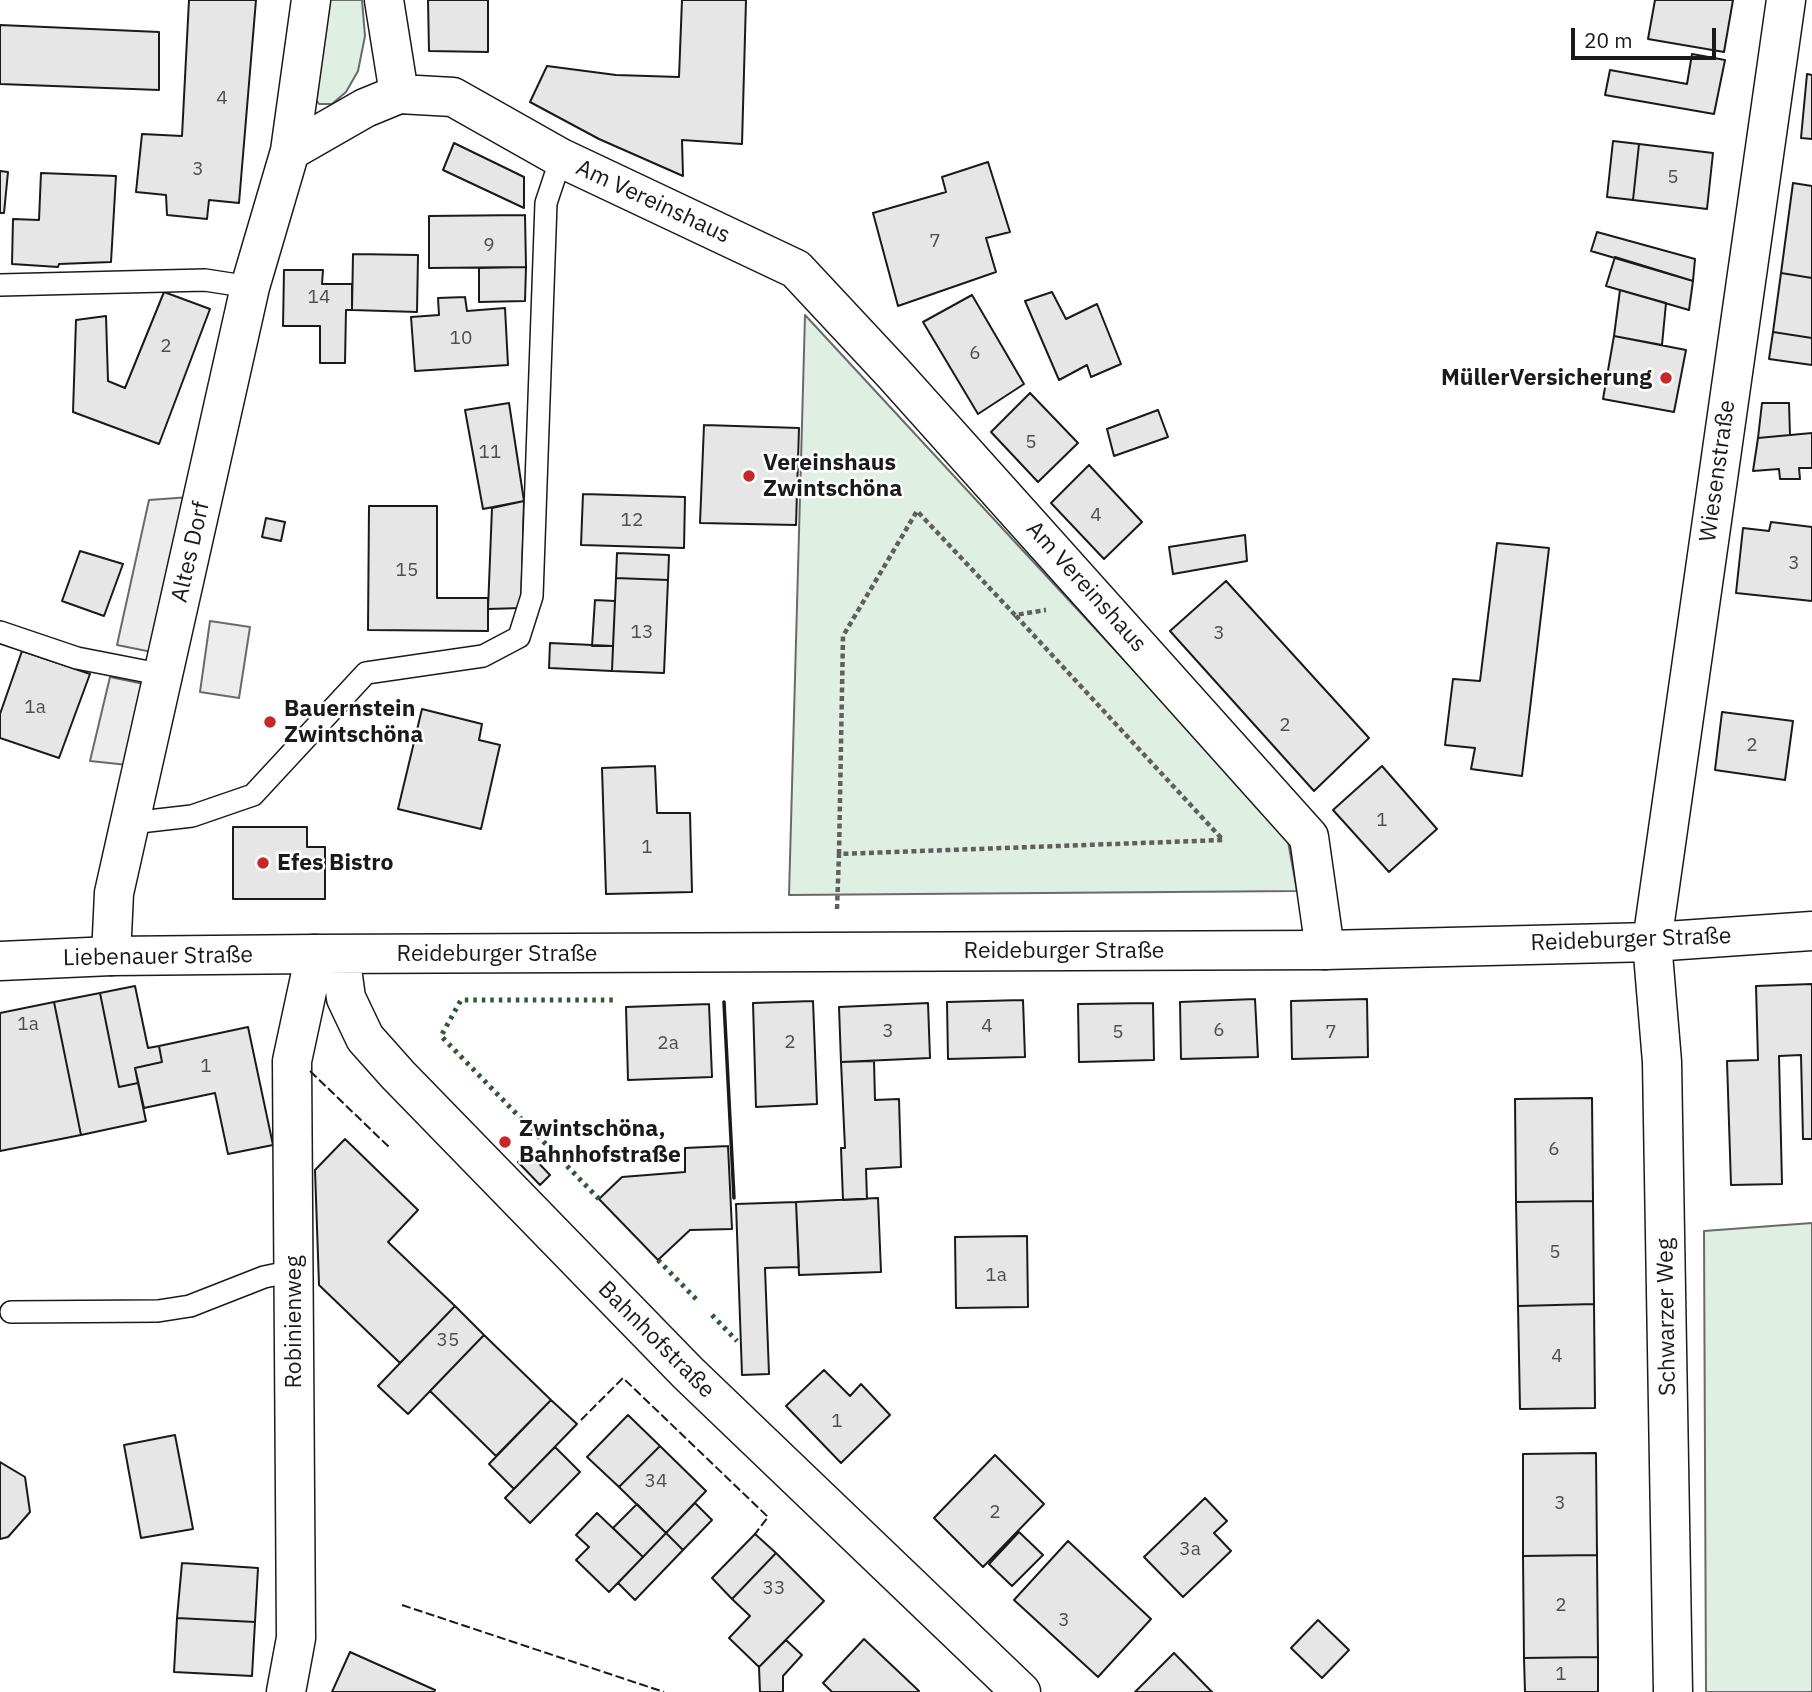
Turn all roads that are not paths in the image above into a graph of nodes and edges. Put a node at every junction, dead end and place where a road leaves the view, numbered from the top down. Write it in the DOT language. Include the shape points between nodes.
graph roads {
  1 [pos="311,0"];
  2 [pos="383,0"];
  3 [pos="1786,0"];
  4 [pos="399,94"];
  5 [pos="290,151"];
  6 [pos="561,158"];
  7 [pos="0,285"];
  8 [pos="250,287"];
  9 [pos="0,632"];
  10 [pos="164,675"];
  11 [pos="131,823"];
  12 [pos="1812,931"];
  13 [pos="1652,942"];
  14 [pos="1325,950"];
  15 [pos="328,954"];
  16 [pos="111,956"];
  17 [pos="0,961"];
  18 [pos="293,1271"];
  19 [pos="11,1312"];
  20 [pos="286,1692"];
  21 [pos="1021,1692"];
  22 [pos="1673,1692"];
  1 -- 5 [label="street, Altes Dorf"];
  2 -- 4 [label="street"];
  3 -- 13 [label="street, Wiesenstraße"];
  4 -- 5 [label="street"];
  4 -- 6 [label="street" via="453,97"];
  5 -- 8 [label="street, Altes Dorf"];
  6 -- 11 [label="lane, Am Vereinshaus" via="546,203 532,596 519,637 483,656 366,673 253,795 192,816"];
  6 -- 14 [label="street, Am Vereinshaus" via="796,269 1310,837"];
  7 -- 8 [label="lane" via="205,280"];
  8 -- 10 [label="street, Altes Dorf"];
  9 -- 10 [label="lane" via="77,657"];
  10 -- 11 [label="street, Altes Dorf"];
  11 -- 16 [label="street, Altes Dorf" via="114,893"];
  12 -- 13 [label="street, Reideburger Straße"];
  13 -- 14 [label="street, Reideburger Straße"];
  13 -- 22 [label="street, Schwarzer Weg" via="1662,1062"];
  14 -- 15 [label="street, Reideburger Straße"];
  15 -- 16 [label="street, Liebenauer Straße"];
  15 -- 18 [label="street, Robinienweg" via="292,1061"];
  15 -- 21 [label="street, Bahnhofstraße" via="365,1038 398,1075 688,1373"];
  16 -- 17 [label="street, Liebenauer Straße"];
  18 -- 19 [label="lane" via="264,1277 190,1306 158,1311"];
  18 -- 20 [label="street, Robinienweg" via="296,1638"];
}
